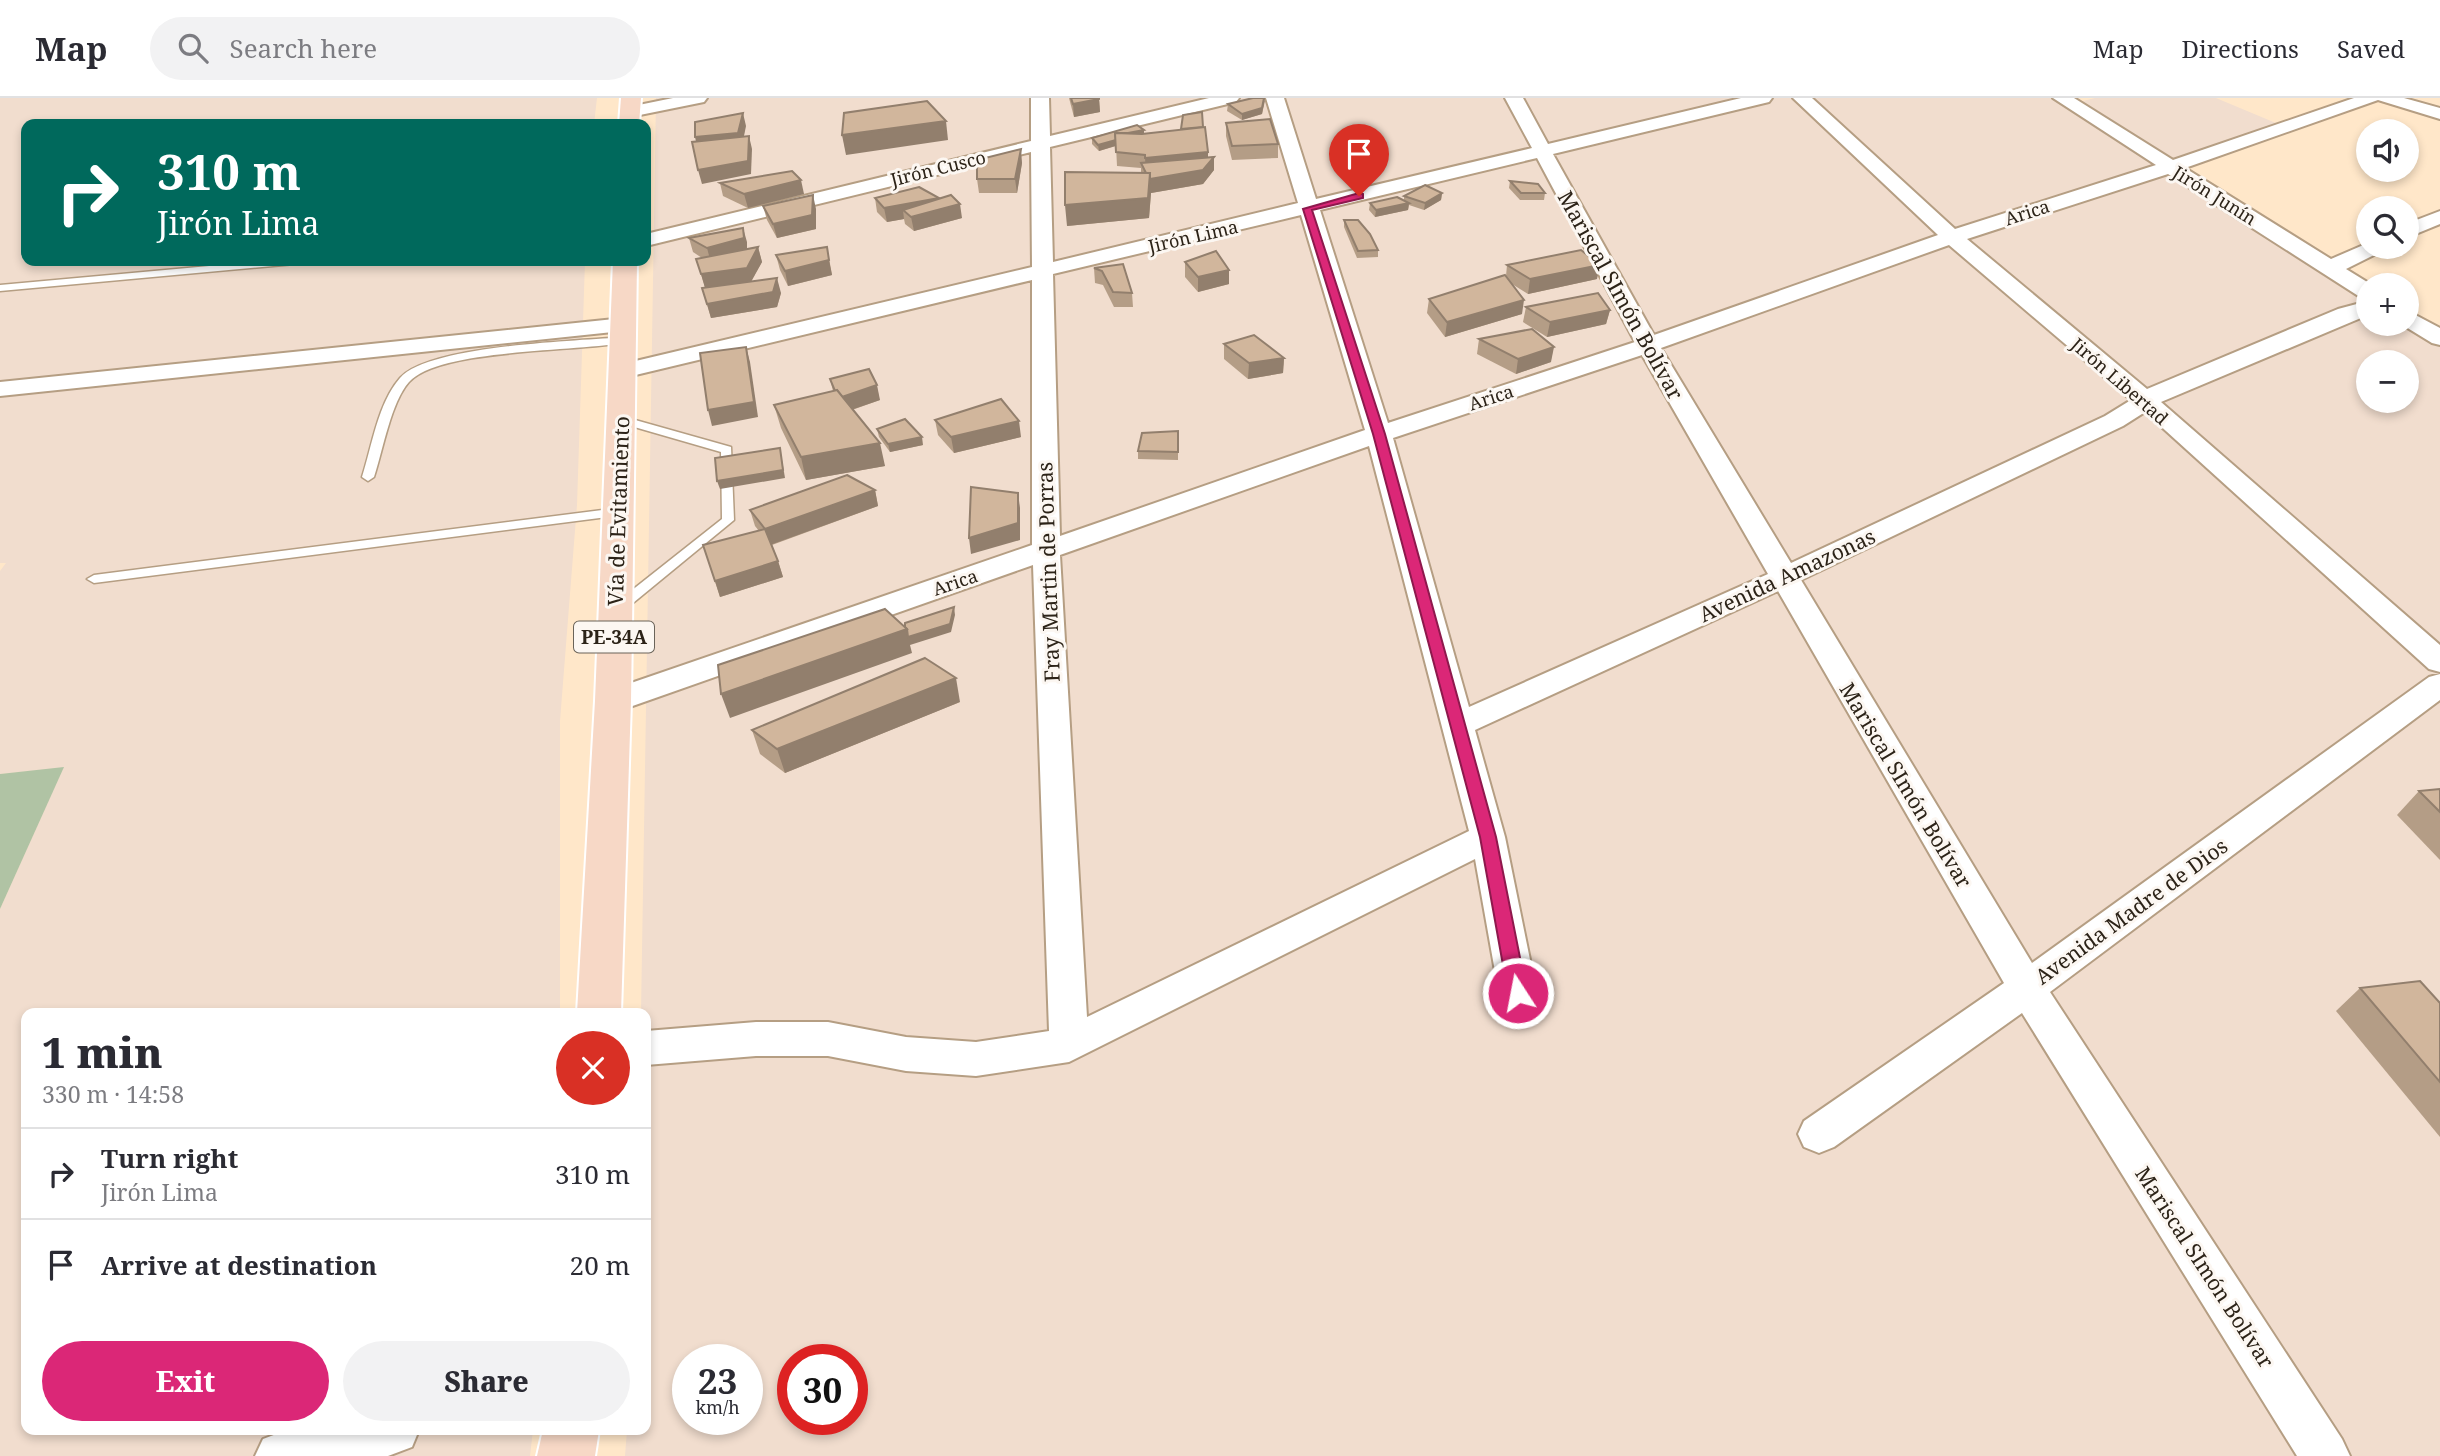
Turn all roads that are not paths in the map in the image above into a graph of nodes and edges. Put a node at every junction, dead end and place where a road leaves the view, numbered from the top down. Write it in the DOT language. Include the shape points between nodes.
graph roads {
  1 [pos="698,98"];
  2 [pos="1040,98"];
  3 [pos="1230,98"];
  4 [pos="1275,98"];
  5 [pos="1514,98"];
  6 [pos="1763,98"];
  7 [pos="1802,98"];
  8 [pos="2062,98"];
  9 [pos="2371,98"];
  10 [pos="2385,98"];
  11 [pos="630,111"];
  12 [pos="2440,114"];
  13 [pos="1042,142"];
  14 [pos="1541,150"];
  15 [pos="2170,167"];
  16 [pos="1307,209"];
  17 [pos="2440,217"];
  18 [pos="2419,226"];
  19 [pos="1952,237"];
  20 [pos="651,239"];
  21 [pos="2356,256"];
  22 [pos="240,266"];
  23 [pos="625,266"];
  24 [pos="2330,268"];
  25 [pos="1040,272"];
  26 [pos="2356,284"];
  27 [pos="0,288"];
  28 [pos="2356,311"];
  29 [pos="2419,325"];
  30 [pos="2356,327"];
  31 [pos="2440,338"];
  32 [pos="624,345"];
  33 [pos="1648,345"];
  34 [pos="0,389"];
  35 [pos="2150,405"];
  36 [pos="621,420"];
  37 [pos="1379,434"];
  38 [pos="368,477"];
  39 [pos="618,512"];
  40 [pos="1046,550"];
  41 [pos="1783,578"];
  42 [pos="94,579"];
  43 [pos="615,610"];
  44 [pos="2440,662"];
  45 [pos="2440,684"];
  46 [pos="613,701"];
  47 [pos="1457,725"];
  48 [pos="1488,837"];
  49 [pos="2027,988"];
  50 [pos="1518,993"];
  51 [pos="599,1008"];
  52 [pos="1069,1045"];
  53 [pos="651,1048"];
  54 [pos="1819,1135"];
  55 [pos="373,1435"];
  56 [pos="281,1456"];
  57 [pos="2325,1456"];
  1 -- 11 [label="street"];
  2 -- 13 [label="street, Fray Martin de Porras"];
  3 -- 13 [label="street, Jirón Cusco"];
  4 -- 16 [label="street"];
  5 -- 14 [label="street, Mariscal SImón Bolívar"];
  6 -- 14 [label="street, Jirón Lima"];
  7 -- 19 [label="street, Jirón Libertad"];
  8 -- 15 [label="street, Jirón Junín"];
  9 -- 15 [label="street, Arica"];
  10 -- 12 [label="street"];
  13 -- 20 [label="street, Jirón Cusco"];
  13 -- 25 [label="street, Fray Martin de Porras"];
  14 -- 16 [label="street, Jirón Lima"];
  14 -- 33 [label="street, Mariscal SImón Bolívar"];
  15 -- 19 [label="street, Arica"];
  15 -- 24 [label="street, Jirón Junín"];
  16 -- 25 [label="street, Jirón Lima"];
  16 -- 37 [label="street"];
  17 -- 18 [label="street"];
  19 -- 33 [label="street, Arica"];
  19 -- 35 [label="street, Jirón Libertad"];
  21 -- 24 [label="street"];
  22 -- 27 [label="lane"];
  23 -- 32 [label="highway, Vía de Evitamiento / PE-34A"];
  24 -- 26 [label="street, Jirón Junín"];
  25 -- 32 [label="street, Jirón Lima"];
  25 -- 40 [label="street, Fray Martin de Porras"];
  28 -- 35 [label="street, Avenida Amazonas"];
  29 -- 31 [label="street"];
  30 -- 35 [label="street, Avenida Amazonas" via="2182,402"];
  32 -- 34 [label="street, Jirón Lima"];
  32 -- 36 [label="highway, Vía de Evitamiento / PE-34A"];
  32 -- 38 [label="lane" via="455,358 425,366 406,377 397,390"];
  33 -- 37 [label="street, Arica"];
  33 -- 41 [label="street, Mariscal SImón Bolívar"];
  35 -- 41 [label="street, Avenida Amazonas"];
  35 -- 44 [label="street, Jirón Libertad"];
  36 -- 39 [label="highway, Vía de Evitamiento / PE-34A"];
  36 -- 43 [label="lane" via="727,450 728,520"];
  37 -- 40 [label="street, Arica"];
  37 -- 47 [label="street"];
  39 -- 42 [label="lane"];
  39 -- 43 [label="highway, Vía de Evitamiento / PE-34A"];
  40 -- 46 [label="street, Arica"];
  40 -- 52 [label="street, Fray Martin de Porras"];
  41 -- 47 [label="street, Avenida Amazonas"];
  41 -- 49 [label="street, Mariscal SImón Bolívar"];
  43 -- 46 [label="highway, Vía de Evitamiento / PE-34A"];
  45 -- 49 [label="street, Avenida Madre de Dios"];
  46 -- 51 [label="highway, Vía de Evitamiento / PE-34A"];
  47 -- 48 [label="street"];
  48 -- 50 [label="street"];
  48 -- 52 [label="street"];
  49 -- 54 [label="street, Avenida Madre de Dios"];
  49 -- 57 [label="street, Mariscal SImón Bolívar"];
  52 -- 53 [label="street" via="976,1059 906,1054 828,1039"];
  55 -- 56 [label="street"];
}
